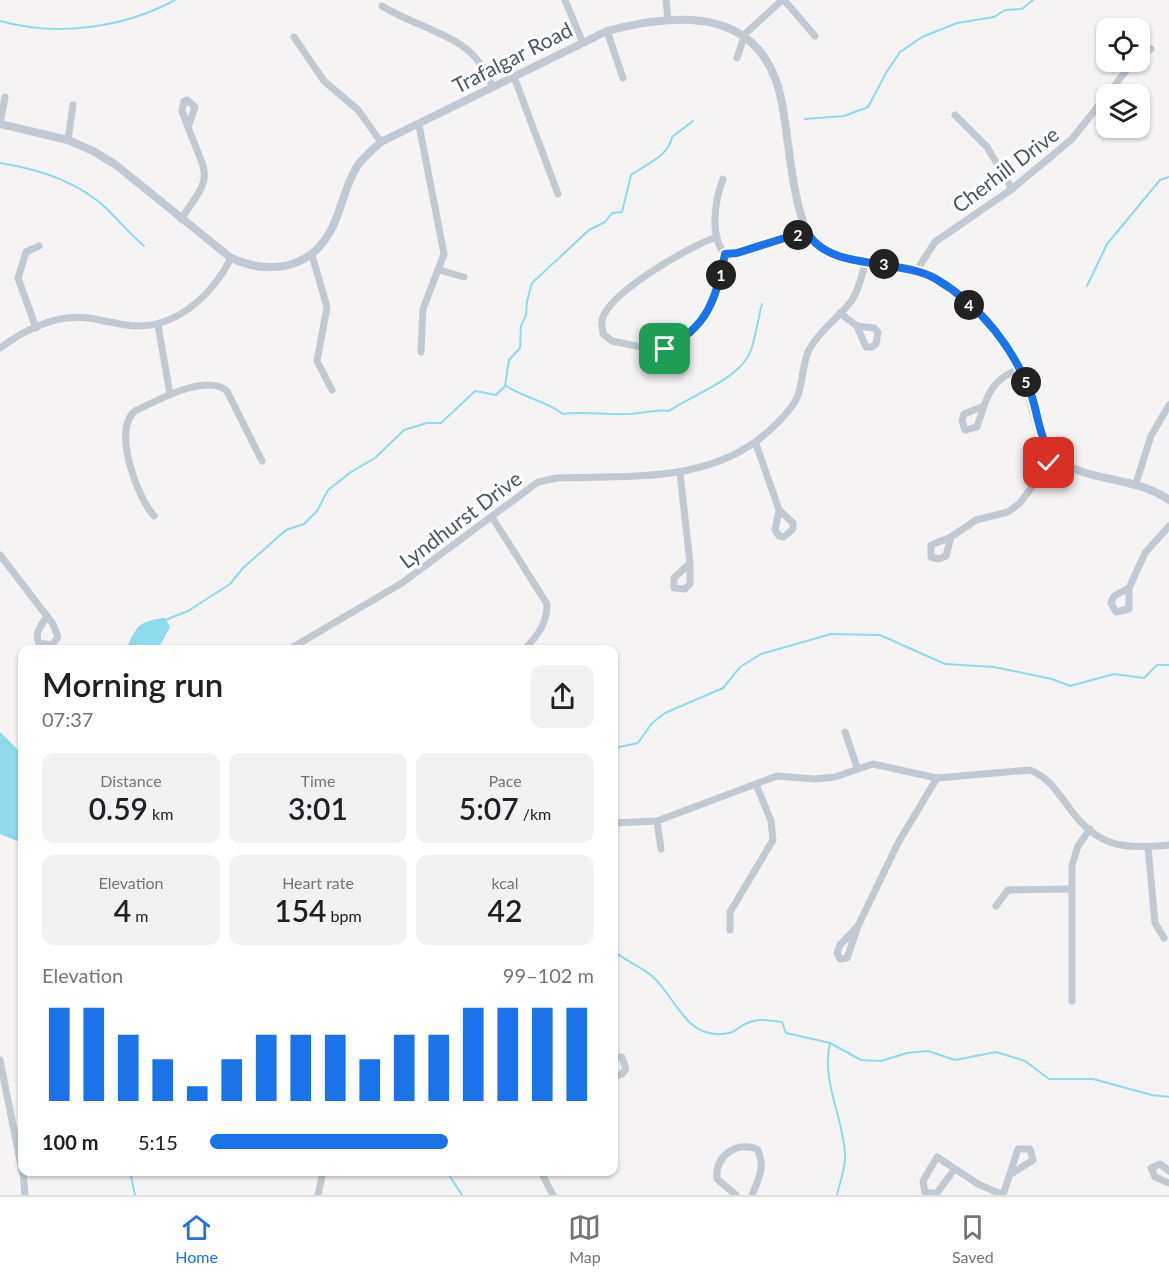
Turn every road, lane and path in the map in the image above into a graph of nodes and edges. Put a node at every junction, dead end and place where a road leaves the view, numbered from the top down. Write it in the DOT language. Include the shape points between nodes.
graph roads {
  1 [pos="565,0"];
  2 [pos="666,0"];
  3 [pos="783,0"];
  4 [pos="382,6"];
  5 [pos="668,20"];
  6 [pos="607,31"];
  7 [pos="745,34"];
  8 [pos="815,36"];
  9 [pos="294,37"];
  10 [pos="582,41"];
  11 [pos="737,58"];
  12 [pos="1125,72"];
  13 [pos="514,77"];
  14 [pos="623,78"];
  15 [pos="493,87"];
  16 [pos="5,97"];
  17 [pos="73,105"];
  18 [pos="955,115"];
  19 [pos="0,124"];
  20 [pos="419,125"];
  21 [pos="188,127"];
  22 [pos="68,140"];
  23 [pos="381,142"];
  24 [pos="723,179"];
  25 [pos="1012,189"];
  26 [pos="558,194"];
  27 [pos="181,219"];
  28 [pos="807,231"];
  29 [pos="717,237"];
  30 [pos="39,246"];
  31 [pos="725,254"];
  32 [pos="312,255"];
  33 [pos="231,258"];
  34 [pos="866,261"];
  35 [pos="440,270"];
  36 [pos="916,270"];
  37 [pos="464,277"];
  38 [pos="840,313"];
  39 [pos="158,325"];
  40 [pos="857,326"];
  41 [pos="36,328"];
  42 [pos="0,348"];
  43 [pos="421,352"];
  44 [pos="1021,368"];
  45 [pos="332,390"];
  46 [pos="170,394"];
  47 [pos="1169,405"];
  48 [pos="984,406"];
  49 [pos="756,444"];
  50 [pos="1054,457"];
  51 [pos="262,461"];
  52 [pos="680,473"];
  53 [pos="1136,483"];
  54 [pos="1169,501"];
  55 [pos="779,510"];
  56 [pos="154,516"];
  57 [pos="492,517"];
  58 [pos="1169,526"];
  59 [pos="951,537"];
  60 [pos="0,555"];
  61 [pos="690,563"];
  62 [pos="1129,588"];
  63 [pos="46,617"];
  64 [pos="303,645"];
  65 [pos="529,645"];
  66 [pos="845,732"];
  67 [pos="857,767"];
  68 [pos="937,778"];
  69 [pos="756,784"];
  70 [pos="657,821"];
  71 [pos="618,823"];
  72 [pos="1090,829"];
  73 [pos="1169,845"];
  74 [pos="1148,847"];
  75 [pos="661,849"];
  76 [pos="1071,889"];
  77 [pos="996,906"];
  78 [pos="858,926"];
  79 [pos="730,930"];
  80 [pos="1164,938"];
  81 [pos="1072,1001"];
  82 [pos="618,1057"];
  83 [pos="0,1060"];
  84 [pos="618,1076"];
  85 [pos="4,1089"];
  86 [pos="18,1149"];
  87 [pos="954,1170"];
  88 [pos="1169,1171"];
  89 [pos="1011,1174"];
  90 [pos="23,1176"];
  91 [pos="322,1176"];
  92 [pos="543,1176"];
  93 [pos="1169,1183"];
  94 [pos="25,1195"];
  95 [pos="318,1195"];
  96 [pos="553,1195"];
  97 [pos="736,1195"];
  98 [pos="752,1195"];
  99 [pos="1003,1195"];
  1 -- 10 [label="street"];
  2 -- 5 [label="street"];
  3 -- 7 [label="street"];
  3 -- 8 [label="street"];
  4 -- 15 [label="street" via="470,52"];
  5 -- 6 [label="street, Trafalgar Road"];
  5 -- 7 [label="street, Trafalgar Road" via="711,22"];
  6 -- 10 [label="street, Trafalgar Road"];
  6 -- 14 [label="street"];
  7 -- 11 [label="street"];
  7 -- 28 [label="street" via="760,50 781,99 795,187"];
  9 -- 23 [label="street" via="324,81 358,110"];
  10 -- 13 [label="street, Trafalgar Road"];
  12 -- 25 [label="street, Cherhill Drive" via="1072,139"];
  13 -- 15 [label="street, Trafalgar Road"];
  13 -- 26 [label="street"];
  15 -- 20 [label="street, Trafalgar Road"];
  16 -- 19 [label="street"];
  17 -- 22 [label="street"];
  18 -- 25 [label="street" via="987,147"];
  19 -- 22 [label="street"];
  20 -- 23 [label="street, Trafalgar Road"];
  20 -- 35 [label="street" via="444,254"];
  21 -- 27 [label="street" via="206,168 205,180"];
  22 -- 27 [label="street" via="116,165"];
  23 -- 32 [label="street, Trafalgar Road" via="358,166 331,230"];
  24 -- 29 [label="street" via="717,202"];
  25 -- 36 [label="street, Cherhill Drive" via="935,242"];
  27 -- 33 [label="street"];
  28 -- 31 [label="street"];
  28 -- 34 [label="street" via="819,246 840,257"];
  29 -- 31 [label="street"];
  29 -- 31 [label="street" via="669,260 624,293 608,307 602,321 603,334 621,344 645,348 665,349 681,341 716,298"];
  30 -- 41 [label="street" via="26,252 18,278"];
  32 -- 33 [label="street" via="294,264 266,269"];
  32 -- 45 [label="street" via="327,307 317,361"];
  33 -- 39 [label="street" via="207,295 188,311"];
  34 -- 36 [label="street"];
  34 -- 38 [label="street, Lyndhurst Drive" via="858,288"];
  35 -- 37 [label="street"];
  35 -- 43 [label="street" via="423,309"];
  36 -- 44 [label="street" via="960,296"];
  38 -- 40 [label="street"];
  38 -- 49 [label="street, Lyndhurst Drive" via="810,348 796,399"];
  39 -- 41 [label="street" via="129,326 75,317"];
  39 -- 46 [label="street"];
  41 -- 42 [label="street"];
  44 -- 48 [label="street" via="998,380"];
  44 -- 50 [label="street" via="1040,434"];
  46 -- 51 [label="street" via="213,384 223,387"];
  46 -- 56 [label="street" via="135,411 126,428 133,478 144,505"];
  47 -- 53 [label="street" via="1151,436"];
  49 -- 52 [label="street, Lyndhurst Drive" via="732,457"];
  49 -- 55 [label="street"];
  50 -- 53 [label="street" via="1075,469"];
  50 -- 59 [label="street" via="1020,503 1008,512 970,523"];
  52 -- 57 [label="street, Lyndhurst Drive" via="538,482"];
  52 -- 61 [label="street"];
  53 -- 54 [label="street"];
  57 -- 64 [label="street, Lyndhurst Drive" via="402,583"];
  57 -- 65 [label="street" via="547,604 547,619"];
  58 -- 62 [label="street" via="1145,553"];
  60 -- 63 [label="street"];
  66 -- 67 [label="street"];
  67 -- 68 [label="street" via="873,764"];
  67 -- 69 [label="street" via="835,777 777,776"];
  68 -- 72 [label="street" via="1030,770 1044,776"];
  68 -- 78 [label="street" via="898,843"];
  69 -- 70 [label="street"];
  69 -- 79 [label="street" via="771,821 772,840 730,912"];
  70 -- 71 [label="street"];
  70 -- 75 [label="street"];
  72 -- 74 [label="street" via="1115,846"];
  72 -- 76 [label="street" via="1073,855"];
  73 -- 74 [label="street"];
  74 -- 80 [label="street" via="1155,923"];
  76 -- 77 [label="street" via="1008,890"];
  76 -- 81 [label="street"];
  82 -- 84 [label="street" via="622,1057 626,1069"];
  83 -- 85 [label="street"];
  85 -- 86 [label="street"];
  87 -- 87 [label="street" via="937,1157 923,1181 925,1192 936,1194"];
  87 -- 99 [label="street"];
  88 -- 93 [label="street" via="1160,1164 1151,1168 1155,1177"];
  89 -- 99 [label="street"];
  90 -- 94 [label="street"];
  91 -- 95 [label="street"];
  92 -- 96 [label="street"];
  97 -- 98 [label="street" via="717,1179 716,1168 722,1157 748,1146 757,1149 762,1159 762,1171"];
}
